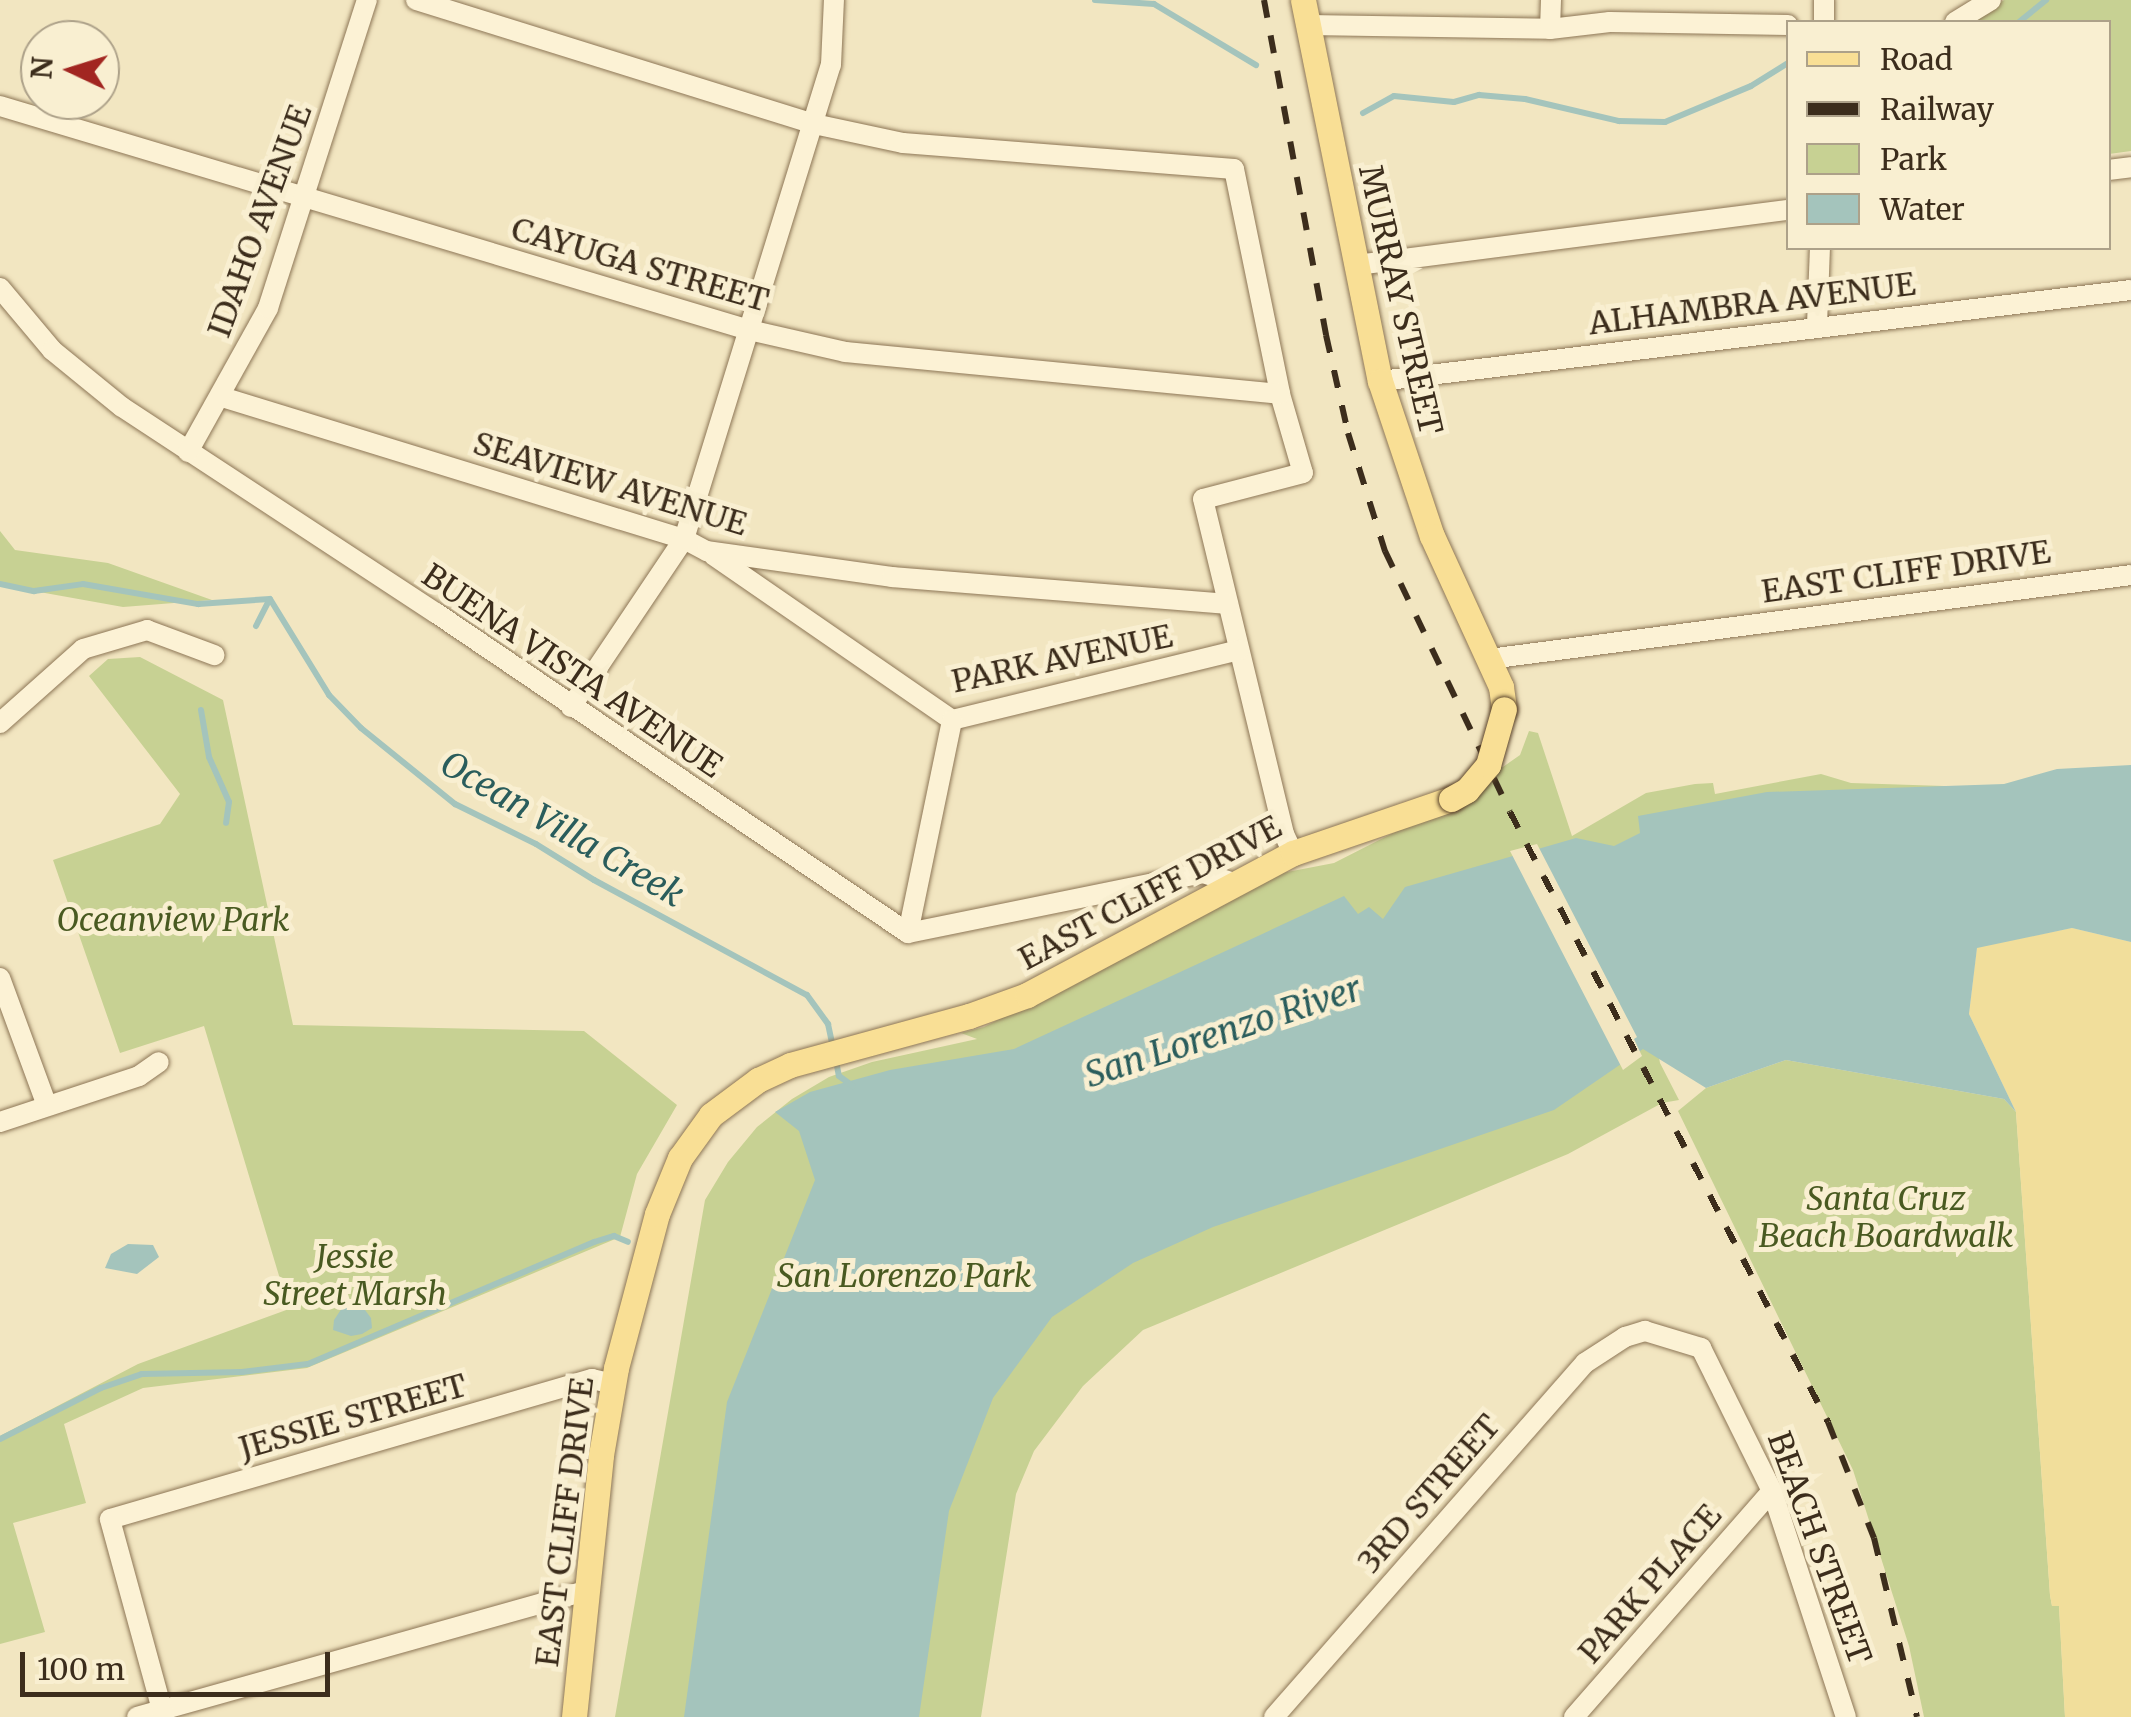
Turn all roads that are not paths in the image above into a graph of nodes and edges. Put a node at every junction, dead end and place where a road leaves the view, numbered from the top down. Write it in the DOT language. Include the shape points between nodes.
graph roads {
  1 [pos="367,0"];
  2 [pos="416,0"];
  3 [pos="834,0"];
  4 [pos="1550,0"];
  5 [pos="1991,0"];
  6 [pos="1306,13"];
  7 [pos="1957,20"];
  8 [pos="1786,25"];
  9 [pos="1550,29"];
  10 [pos="0,106"];
  11 [pos="814,124"];
  12 [pos="306,197"];
  13 [pos="1786,210"];
  14 [pos="1820,250"];
  15 [pos="1357,265"];
  16 [pos="0,288"];
  17 [pos="2131,290"];
  18 [pos="1817,326"];
  19 [pos="749,330"];
  20 [pos="1380,381"];
  21 [pos="1280,394"];
  22 [pos="222,397"];
  23 [pos="188,452"];
  24 [pos="684,540"];
  25 [pos="707,551"];
  26 [pos="2131,574"];
  27 [pos="1228,604"];
  28 [pos="1239,650"];
  29 [pos="214,654"];
  30 [pos="1488,659"];
  31 [pos="571,707"];
  32 [pos="952,720"];
  33 [pos="0,722"];
  34 [pos="1292,853"];
  35 [pos="1170,880"];
  36 [pos="1236,884"];
  37 [pos="1209,899"];
  38 [pos="908,933"];
  39 [pos="0,978"];
  40 [pos="159,1062"];
  41 [pos="46,1106"];
  42 [pos="0,1122"];
  43 [pos="1645,1331"];
  44 [pos="613,1384"];
  45 [pos="1772,1491"];
  46 [pos="590,1590"];
  47 [pos="163,1713"];
  48 [pos="137,1717"];
  49 [pos="574,1717"];
  50 [pos="1274,1717"];
  51 [pos="1574,1717"];
  52 [pos="1846,1717"];
  1 -- 12 [label="street, IDAHO AVENUE"];
  2 -- 11 [label="street"];
  3 -- 11 [label="street" via="831,66"];
  4 -- 9 [label="street"];
  5 -- 7 [label="street"];
  6 -- 9 [label="street"];
  6 -- 15 [label="main road, MURRAY STREET"];
  8 -- 9 [label="street" via="1610,22"];
  10 -- 12 [label="street, CAYUGA STREET"];
  11 -- 19 [label="street"];
  11 -- 21 [label="street" via="903,143 1234,169"];
  12 -- 19 [label="street, CAYUGA STREET"];
  12 -- 22 [label="street, IDAHO AVENUE" via="268,308"];
  13 -- 15 [label="street"];
  14 -- 18 [label="street"];
  15 -- 20 [label="main road, MURRAY STREET"];
  16 -- 23 [label="street, BUENA VISTA AVENUE" via="88,383"];
  17 -- 18 [label="street, ALHAMBRA AVENUE"];
  18 -- 20 [label="street, ALHAMBRA AVENUE"];
  19 -- 21 [label="street, CAYUGA STREET" via="928,363"];
  19 -- 24 [label="street"];
  20 -- 30 [label="main road, MURRAY STREET" via="1432,536"];
  21 -- 27 [label="street" via="1303,473 1203,500"];
  22 -- 23 [label="street, IDAHO AVENUE"];
  22 -- 24 [label="street, SEAVIEW AVENUE"];
  23 -- 31 [label="street, BUENA VISTA AVENUE"];
  24 -- 25 [label="street, SEAVIEW AVENUE"];
  24 -- 31 [label="street"];
  25 -- 27 [label="street, SEAVIEW AVENUE" via="892,578"];
  25 -- 32 [label="street, PARK AVENUE"];
  26 -- 30 [label="street, EAST CLIFF DRIVE"];
  27 -- 28 [label="street"];
  28 -- 32 [label="street, PARK AVENUE"];
  28 -- 34 [label="street"];
  29 -- 33 [label="street" via="147,630 83,649"];
  30 -- 34 [label="main road, EAST CLIFF DRIVE, bridge" via="1504,709 1488,765 1467,790"];
  31 -- 38 [label="street, BUENA VISTA AVENUE"];
  32 -- 38 [label="street"];
  34 -- 36 [label="main road, EAST CLIFF DRIVE"];
  35 -- 36 [label="street" via="1203,873"];
  35 -- 37 [label="street" via="1200,884"];
  35 -- 38 [label="street"];
  36 -- 37 [label="main road, EAST CLIFF DRIVE"];
  37 -- 44 [label="main road, EAST CLIFF DRIVE" via="1027,995 790,1065 730,1100 696,1133 668,1185"];
  39 -- 41 [label="street"];
  40 -- 41 [label="street" via="139,1076"];
  41 -- 42 [label="street"];
  43 -- 45 [label="street, BEACH STREET" via="1702,1348"];
  43 -- 50 [label="street, 3RD STREET" via="1585,1363"];
  44 -- 46 [label="main road, EAST CLIFF DRIVE"];
  44 -- 47 [label="street, JESSIE STREET" via="592,1379 110,1518"];
  45 -- 51 [label="street, PARK PLACE"];
  45 -- 52 [label="street, BEACH STREET"];
  46 -- 47 [label="street"];
  46 -- 49 [label="main road, EAST CLIFF DRIVE"];
  47 -- 48 [label="street"];
}
